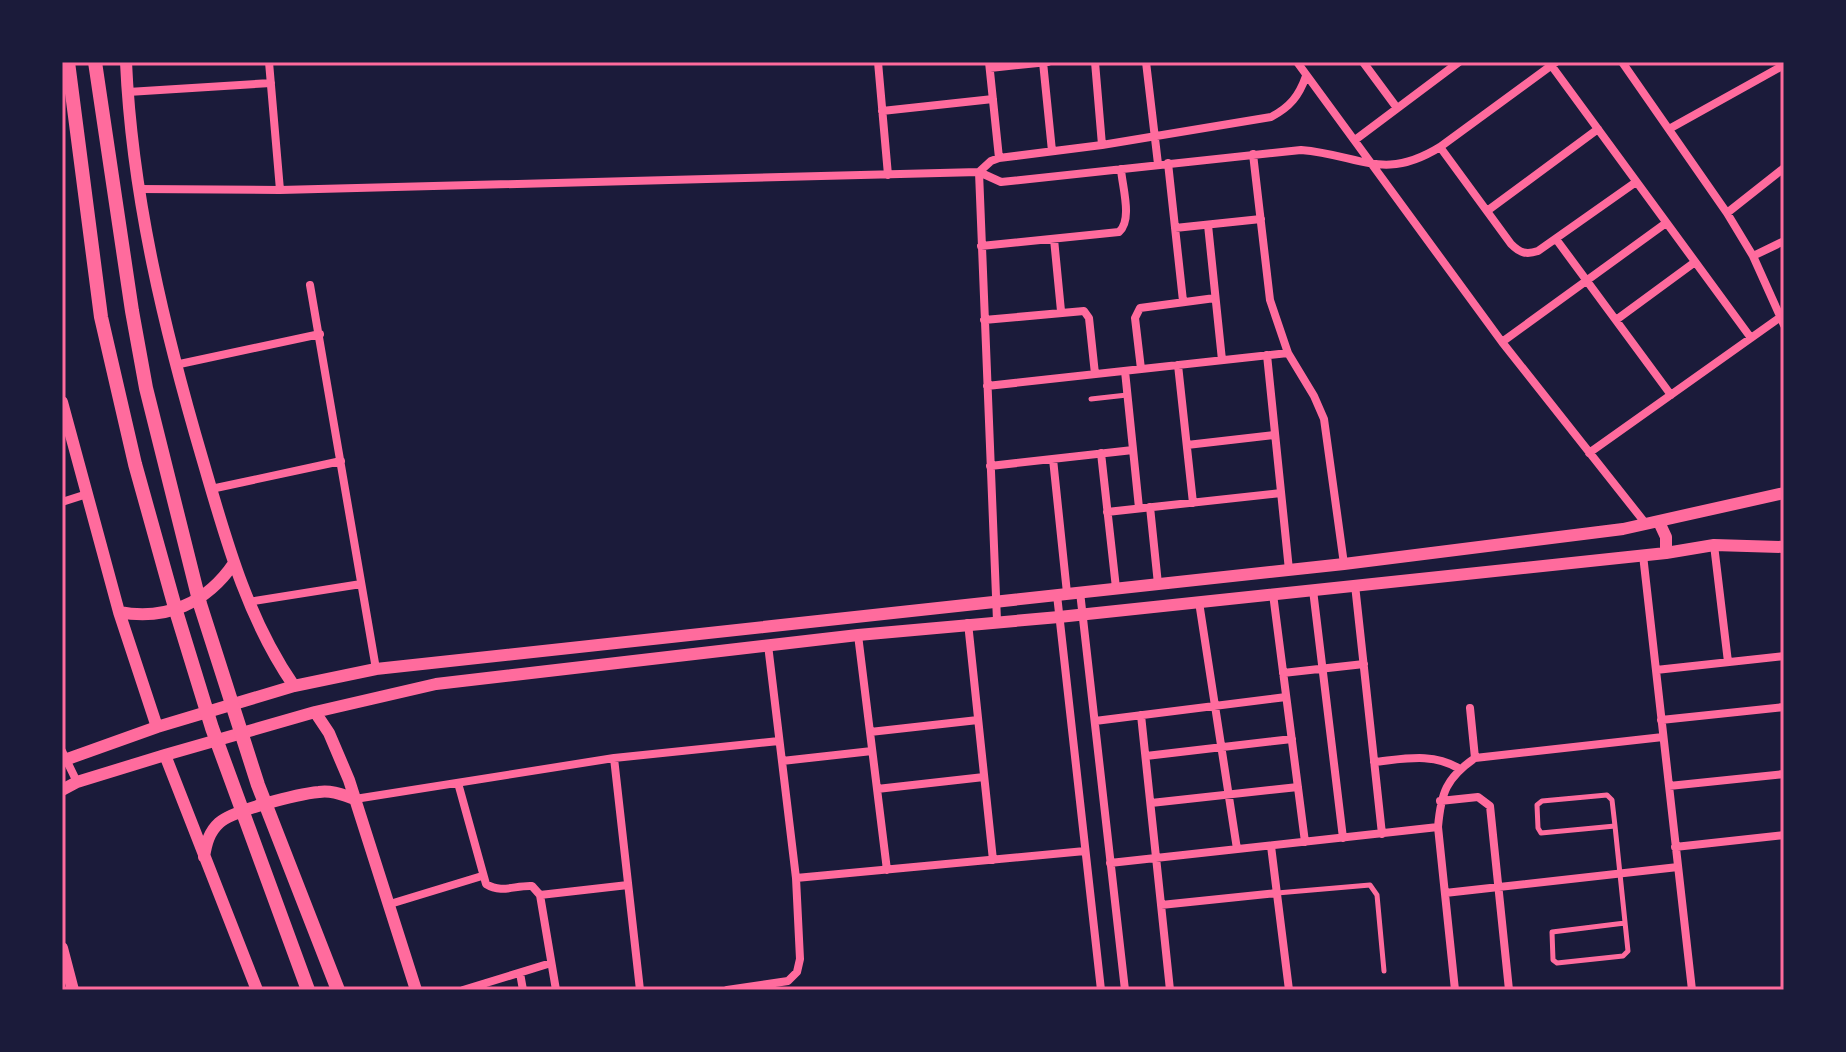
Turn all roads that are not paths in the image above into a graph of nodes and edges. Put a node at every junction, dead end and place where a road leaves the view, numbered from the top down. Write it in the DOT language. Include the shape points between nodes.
graph roads {
  1 [pos="68,62"];
  2 [pos="95,62"];
  3 [pos="126,62"];
  4 [pos="269,62"];
  5 [pos="878,62"];
  6 [pos="1045,62"];
  7 [pos="1095,62"];
  8 [pos="1146,62"];
  9 [pos="1297,62"];
  10 [pos="1363,62"];
  11 [pos="1459,62"];
  12 [pos="1622,62"];
  13 [pos="1554,64"];
  14 [pos="990,65"];
  15 [pos="1784,65"];
  16 [pos="1306,76"];
  17 [pos="271,83"];
  18 [pos="128,92"];
  19 [pos="993,99"];
  20 [pos="1397,108"];
  21 [pos="882,111"];
  22 [pos="1598,129"];
  23 [pos="1669,129"];
  24 [pos="1155,136"];
  25 [pos="1355,140"];
  26 [pos="1102,145"];
  27 [pos="1440,147"];
  28 [pos="1052,151"];
  29 [pos="1253,154"];
  30 [pos="999,158"];
  31 [pos="1163,164"];
  32 [pos="1374,166"];
  33 [pos="1784,168"];
  34 [pos="1121,169"];
  35 [pos="979,172"];
  36 [pos="888,175"];
  37 [pos="1636,182"];
  38 [pos="139,189"];
  39 [pos="280,190"];
  40 [pos="1487,211"];
  41 [pos="1727,213"];
  42 [pos="1261,219"];
  43 [pos="1666,223"];
  44 [pos="1208,225"];
  45 [pos="1175,228"];
  46 [pos="1054,239"];
  47 [pos="1556,239"];
  48 [pos="1784,241"];
  49 [pos="981,246"];
  50 [pos="1753,256"];
  51 [pos="1695,262"];
  52 [pos="1586,280"];
  53 [pos="310,285"];
  54 [pos="1215,298"];
  55 [pos="1183,301"];
  56 [pos="1061,311"];
  57 [pos="984,320"];
  58 [pos="1616,320"];
  59 [pos="1783,320"];
  60 [pos="320,334"];
  61 [pos="1751,338"];
  62 [pos="1502,342"];
  63 [pos="1288,353"];
  64 [pos="1267,355"];
  65 [pos="1222,360"];
  66 [pos="175,365"];
  67 [pos="1178,365"];
  68 [pos="1141,369"];
  69 [pos="1125,371"];
  70 [pos="1095,374"];
  71 [pos="987,386"];
  72 [pos="1127,395"];
  73 [pos="1671,395"];
  74 [pos="1091,399"];
  75 [pos="62,402"];
  76 [pos="1275,435"];
  77 [pos="1187,445"];
  78 [pos="1133,450"];
  79 [pos="1101,453"];
  80 [pos="1589,453"];
  81 [pos="1053,459"];
  82 [pos="341,461"];
  83 [pos="990,466"];
  84 [pos="211,489"];
  85 [pos="1281,493"];
  86 [pos="1784,493"];
  87 [pos="87,494"];
  88 [pos="62,502"];
  89 [pos="1193,503"];
  90 [pos="1150,507"];
  91 [pos="1139,508"];
  92 [pos="1107,512"];
  93 [pos="1653,523"];
  94 [pos="1623,529"];
  95 [pos="1714,545"];
  96 [pos="1784,547"];
  97 [pos="1666,553"];
  98 [pos="1643,555"];
  99 [pos="1628,557"];
  100 [pos="234,563"];
  101 [pos="1344,564"];
  102 [pos="1289,570"];
  103 [pos="361,584"];
  104 [pos="1158,584"];
  105 [pos="1355,585"];
  106 [pos="1116,588"];
  107 [pos="1313,590"];
  108 [pos="1068,593"];
  109 [pos="1273,594"];
  110 [pos="996,601"];
  111 [pos="248,602"];
  112 [pos="1199,602"];
  113 [pos="119,612"];
  114 [pos="1083,614"];
  115 [pos="1059,617"];
  116 [pos="997,621"];
  117 [pos="968,623"];
  118 [pos="858,635"];
  119 [pos="768,645"];
  120 [pos="1784,656"];
  121 [pos="1728,662"];
  122 [pos="1364,664"];
  123 [pos="1323,668"];
  124 [pos="376,669"];
  125 [pos="1656,670"];
  126 [pos="1283,673"];
  127 [pos="294,686"];
  128 [pos="1286,697"];
  129 [pos="1215,706"];
  130 [pos="1784,707"];
  131 [pos="1470,708"];
  132 [pos="315,712"];
  133 [pos="1141,715"];
  134 [pos="978,720"];
  135 [pos="1661,720"];
  136 [pos="1095,721"];
  137 [pos="157,727"];
  138 [pos="870,732"];
  139 [pos="1663,737"];
  140 [pos="1292,739"];
  141 [pos="779,741"];
  142 [pos="1221,747"];
  143 [pos="872,751"];
  144 [pos="165,755"];
  145 [pos="1146,756"];
  146 [pos="63,757"];
  147 [pos="614,758"];
  148 [pos="1475,758"];
  149 [pos="782,761"];
  150 [pos="1374,762"];
  151 [pos="1460,769"];
  152 [pos="1784,774"];
  153 [pos="984,777"];
  154 [pos="77,782"];
  155 [pos="458,783"];
  156 [pos="1669,786"];
  157 [pos="1298,787"];
  158 [pos="877,789"];
  159 [pos="62,790"];
  160 [pos="1228,795"];
  161 [pos="355,799"];
  162 [pos="1440,801"];
  163 [pos="1151,803"];
  164 [pos="1615,826"];
  165 [pos="1438,827"];
  166 [pos="1382,834"];
  167 [pos="1784,835"];
  168 [pos="1343,838"];
  169 [pos="1305,842"];
  170 [pos="1271,846"];
  171 [pos="1675,847"];
  172 [pos="1237,849"];
  173 [pos="1085,851"];
  174 [pos="204,857"];
  175 [pos="1157,858"];
  176 [pos="993,860"];
  177 [pos="1110,863"];
  178 [pos="1678,867"];
  179 [pos="887,870"];
  180 [pos="1620,873"];
  181 [pos="482,876"];
  182 [pos="796,878"];
  183 [pos="628,885"];
  184 [pos="1499,887"];
  185 [pos="1277,893"];
  186 [pos="1445,893"];
  187 [pos="540,895"];
  188 [pos="390,904"];
  189 [pos="1161,905"];
  190 [pos="1625,923"];
  191 [pos="62,948"];
  192 [pos="551,963"];
  193 [pos="1384,971"];
  194 [pos="520,973"];
  195 [pos="69,989"];
  196 [pos="257,990"];
  197 [pos="308,990"];
  198 [pos="338,990"];
  199 [pos="416,990"];
  200 [pos="463,990"];
  201 [pos="523,990"];
  202 [pos="556,990"];
  203 [pos="640,990"];
  204 [pos="727,990"];
  205 [pos="1101,990"];
  206 [pos="1125,990"];
  207 [pos="1170,990"];
  208 [pos="1289,990"];
  209 [pos="1455,990"];
  210 [pos="1509,990"];
  211 [pos="1692,990"];
  1 -- 197 [label="main road" via="101,317 135,464 212,728"];
  2 -- 198 [label="main road" via="146,388 217,665"];
  3 -- 18 [label="street"];
  4 -- 17 [label="street"];
  5 -- 21 [label="street"];
  6 -- 14 [label="street"];
  6 -- 28 [label="street"];
  7 -- 26 [label="street"];
  8 -- 24 [label="street"];
  9 -- 16 [label="street"];
  10 -- 20 [label="street"];
  11 -- 20 [label="street"];
  12 -- 23 [label="street"];
  13 -- 22 [label="street"];
  13 -- 27 [label="street"];
  14 -- 19 [label="street"];
  15 -- 23 [label="street"];
  16 -- 24 [label="street" via="1300,94 1271,117"];
  16 -- 25 [label="street"];
  17 -- 18 [label="street"];
  17 -- 39 [label="street"];
  18 -- 38 [label="street"];
  19 -- 21 [label="street"];
  19 -- 30 [label="street"];
  20 -- 25 [label="street"];
  21 -- 36 [label="street"];
  22 -- 37 [label="street"];
  22 -- 40 [label="street"];
  23 -- 41 [label="street"];
  24 -- 26 [label="street"];
  24 -- 31 [label="street"];
  25 -- 32 [label="street"];
  26 -- 28 [label="street"];
  27 -- 32 [label="street" via="1398,166"];
  27 -- 40 [label="street"];
  28 -- 30 [label="street"];
  29 -- 31 [label="street"];
  29 -- 32 [label="street" via="1326,152"];
  29 -- 42 [label="street"];
  30 -- 35 [label="street"];
  31 -- 34 [label="street"];
  31 -- 45 [label="street"];
  32 -- 62 [label="street"];
  33 -- 41 [label="street"];
  34 -- 35 [label="street" via="1001,182"];
  34 -- 46 [label="street" via="1123,229"];
  35 -- 36 [label="street"];
  35 -- 49 [label="street"];
  36 -- 39 [label="street"];
  37 -- 43 [label="street"];
  37 -- 47 [label="street"];
  38 -- 39 [label="street"];
  38 -- 66 [label="street"];
  40 -- 47 [label="street" via="1518,252 1538,251"];
  41 -- 50 [label="street"];
  42 -- 44 [label="street"];
  42 -- 63 [label="street" via="1270,300"];
  43 -- 51 [label="street"];
  43 -- 52 [label="street"];
  44 -- 45 [label="street"];
  44 -- 54 [label="street"];
  45 -- 55 [label="street"];
  46 -- 49 [label="street"];
  46 -- 56 [label="street"];
  47 -- 52 [label="street"];
  48 -- 50 [label="street"];
  49 -- 57 [label="street"];
  50 -- 59 [label="street"];
  51 -- 58 [label="street"];
  51 -- 61 [label="street"];
  52 -- 58 [label="street"];
  52 -- 62 [label="street"];
  53 -- 60 [label="street"];
  54 -- 55 [label="street"];
  54 -- 65 [label="street"];
  55 -- 68 [label="street" via="1145,305 1136,312"];
  56 -- 57 [label="street"];
  56 -- 70 [label="street" via="1079,309 1087,314"];
  57 -- 71 [label="street"];
  58 -- 73 [label="street"];
  59 -- 61 [label="street"];
  60 -- 66 [label="street"];
  60 -- 82 [label="street"];
  61 -- 73 [label="street"];
  62 -- 80 [label="street"];
  63 -- 64 [label="street"];
  63 -- 101 [label="street" via="1324,419"];
  64 -- 65 [label="street"];
  64 -- 76 [label="street"];
  65 -- 67 [label="street"];
  66 -- 84 [label="street"];
  67 -- 68 [label="street"];
  67 -- 77 [label="street"];
  68 -- 69 [label="street"];
  69 -- 70 [label="street"];
  69 -- 72 [label="street"];
  70 -- 71 [label="street"];
  71 -- 83 [label="street"];
  72 -- 74 [label="lane"];
  72 -- 78 [label="street"];
  73 -- 80 [label="street"];
  75 -- 87 [label="street"];
  76 -- 77 [label="street"];
  76 -- 85 [label="street"];
  77 -- 89 [label="street"];
  78 -- 79 [label="street"];
  78 -- 91 [label="street"];
  79 -- 81 [label="street"];
  79 -- 92 [label="street"];
  80 -- 93 [label="street"];
  81 -- 83 [label="street"];
  81 -- 108 [label="street"];
  82 -- 84 [label="street"];
  82 -- 103 [label="street"];
  83 -- 110 [label="street"];
  84 -- 100 [label="street"];
  85 -- 89 [label="street"];
  85 -- 102 [label="street"];
  86 -- 93 [label="street"];
  87 -- 88 [label="street"];
  87 -- 113 [label="street"];
  89 -- 90 [label="street"];
  90 -- 91 [label="street"];
  90 -- 104 [label="street"];
  91 -- 92 [label="street"];
  92 -- 106 [label="street"];
  93 -- 94 [label="street"];
  93 -- 97 [label="street" via="1666,537"];
  94 -- 99 [label="street"];
  94 -- 101 [label="street"];
  95 -- 96 [label="street"];
  95 -- 97 [label="street"];
  95 -- 121 [label="street"];
  97 -- 98 [label="street"];
  98 -- 99 [label="street"];
  98 -- 125 [label="street"];
  99 -- 105 [label="street"];
  100 -- 111 [label="street"];
  100 -- 113 [label="street" via="207,593 184,606 158,614"];
  101 -- 102 [label="street"];
  102 -- 104 [label="street"];
  103 -- 111 [label="street"];
  103 -- 124 [label="street"];
  104 -- 106 [label="street"];
  105 -- 107 [label="street"];
  105 -- 122 [label="street"];
  106 -- 108 [label="street"];
  107 -- 109 [label="street"];
  107 -- 123 [label="street"];
  108 -- 110 [label="street"];
  108 -- 114 [label="street"];
  108 -- 115 [label="street"];
  109 -- 112 [label="street"];
  109 -- 126 [label="street"];
  110 -- 116 [label="street"];
  110 -- 124 [label="street"];
  111 -- 127 [label="street"];
  112 -- 114 [label="street"];
  112 -- 129 [label="street"];
  113 -- 137 [label="street"];
  114 -- 115 [label="street"];
  114 -- 136 [label="street"];
  115 -- 116 [label="street"];
  115 -- 173 [label="street"];
  116 -- 117 [label="street"];
  117 -- 118 [label="street"];
  117 -- 134 [label="street"];
  118 -- 119 [label="street"];
  118 -- 138 [label="street"];
  119 -- 132 [label="street" via="436,684"];
  119 -- 141 [label="street"];
  120 -- 121 [label="street"];
  121 -- 125 [label="street"];
  122 -- 123 [label="street"];
  122 -- 150 [label="street"];
  123 -- 126 [label="street"];
  123 -- 168 [label="street"];
  124 -- 127 [label="street"];
  125 -- 135 [label="street"];
  126 -- 128 [label="street"];
  127 -- 137 [label="street"];
  128 -- 129 [label="street"];
  128 -- 140 [label="street"];
  129 -- 133 [label="street"];
  129 -- 142 [label="street"];
  130 -- 135 [label="street"];
  131 -- 148 [label="street"];
  132 -- 144 [label="street"];
  132 -- 161 [label="street" via="336,748"];
  133 -- 136 [label="street"];
  133 -- 145 [label="street"];
  134 -- 138 [label="street"];
  134 -- 153 [label="street"];
  135 -- 139 [label="street"];
  136 -- 177 [label="street"];
  137 -- 146 [label="street"];
  138 -- 143 [label="street"];
  139 -- 148 [label="street"];
  139 -- 156 [label="street"];
  140 -- 142 [label="street"];
  140 -- 157 [label="street"];
  141 -- 147 [label="street"];
  141 -- 149 [label="street"];
  142 -- 145 [label="street"];
  142 -- 160 [label="street"];
  143 -- 149 [label="street"];
  143 -- 158 [label="street"];
  144 -- 154 [label="street"];
  144 -- 174 [label="street"];
  145 -- 163 [label="street"];
  146 -- 154 [label="street"];
  147 -- 155 [label="street"];
  147 -- 183 [label="street"];
  148 -- 151 [label="street"];
  149 -- 182 [label="street"];
  150 -- 151 [label="street" via="1427,757"];
  150 -- 166 [label="street"];
  151 -- 162 [label="street"];
  152 -- 156 [label="street"];
  153 -- 158 [label="street"];
  153 -- 176 [label="street"];
  154 -- 159 [label="street"];
  155 -- 161 [label="street"];
  155 -- 181 [label="street"];
  156 -- 171 [label="street"];
  157 -- 160 [label="street"];
  157 -- 169 [label="street"];
  158 -- 179 [label="street"];
  160 -- 163 [label="street"];
  160 -- 172 [label="street"];
  161 -- 174 [label="street" via="317,792 236,812 214,829"];
  161 -- 188 [label="street"];
  162 -- 165 [label="street"];
  162 -- 184 [label="street" via="1478,797 1490,806"];
  163 -- 175 [label="street"];
  164 -- 164 [label="lane" via="1541,833 1537,805 1607,795"];
  164 -- 180 [label="lane"];
  165 -- 166 [label="street"];
  165 -- 186 [label="street"];
  166 -- 168 [label="street"];
  167 -- 171 [label="street"];
  168 -- 169 [label="street"];
  169 -- 170 [label="street"];
  170 -- 172 [label="street"];
  170 -- 185 [label="street"];
  171 -- 178 [label="street"];
  172 -- 175 [label="street"];
  173 -- 176 [label="street"];
  173 -- 205 [label="street"];
  174 -- 196 [label="street"];
  175 -- 177 [label="street"];
  175 -- 189 [label="street"];
  176 -- 179 [label="street"];
  177 -- 206 [label="street"];
  178 -- 180 [label="street"];
  178 -- 211 [label="street"];
  179 -- 182 [label="street"];
  180 -- 184 [label="street"];
  180 -- 190 [label="lane"];
  181 -- 187 [label="street" via="494,889 532,886"];
  181 -- 188 [label="street"];
  182 -- 204 [label="street" via="797,972 775,985"];
  183 -- 187 [label="street"];
  183 -- 203 [label="street"];
  184 -- 186 [label="street"];
  184 -- 210 [label="street"];
  185 -- 189 [label="street"];
  185 -- 193 [label="lane" via="1370,885 1377,895"];
  185 -- 208 [label="street"];
  186 -- 209 [label="street"];
  187 -- 192 [label="street"];
  188 -- 199 [label="street"];
  189 -- 207 [label="street"];
  190 -- 190 [label="lane" via="1552,932 1553,960 1626,955"];
  191 -- 195 [label="street"];
  192 -- 194 [label="street"];
  192 -- 202 [label="street"];
  194 -- 200 [label="street"];
  194 -- 201 [label="street"];
}
